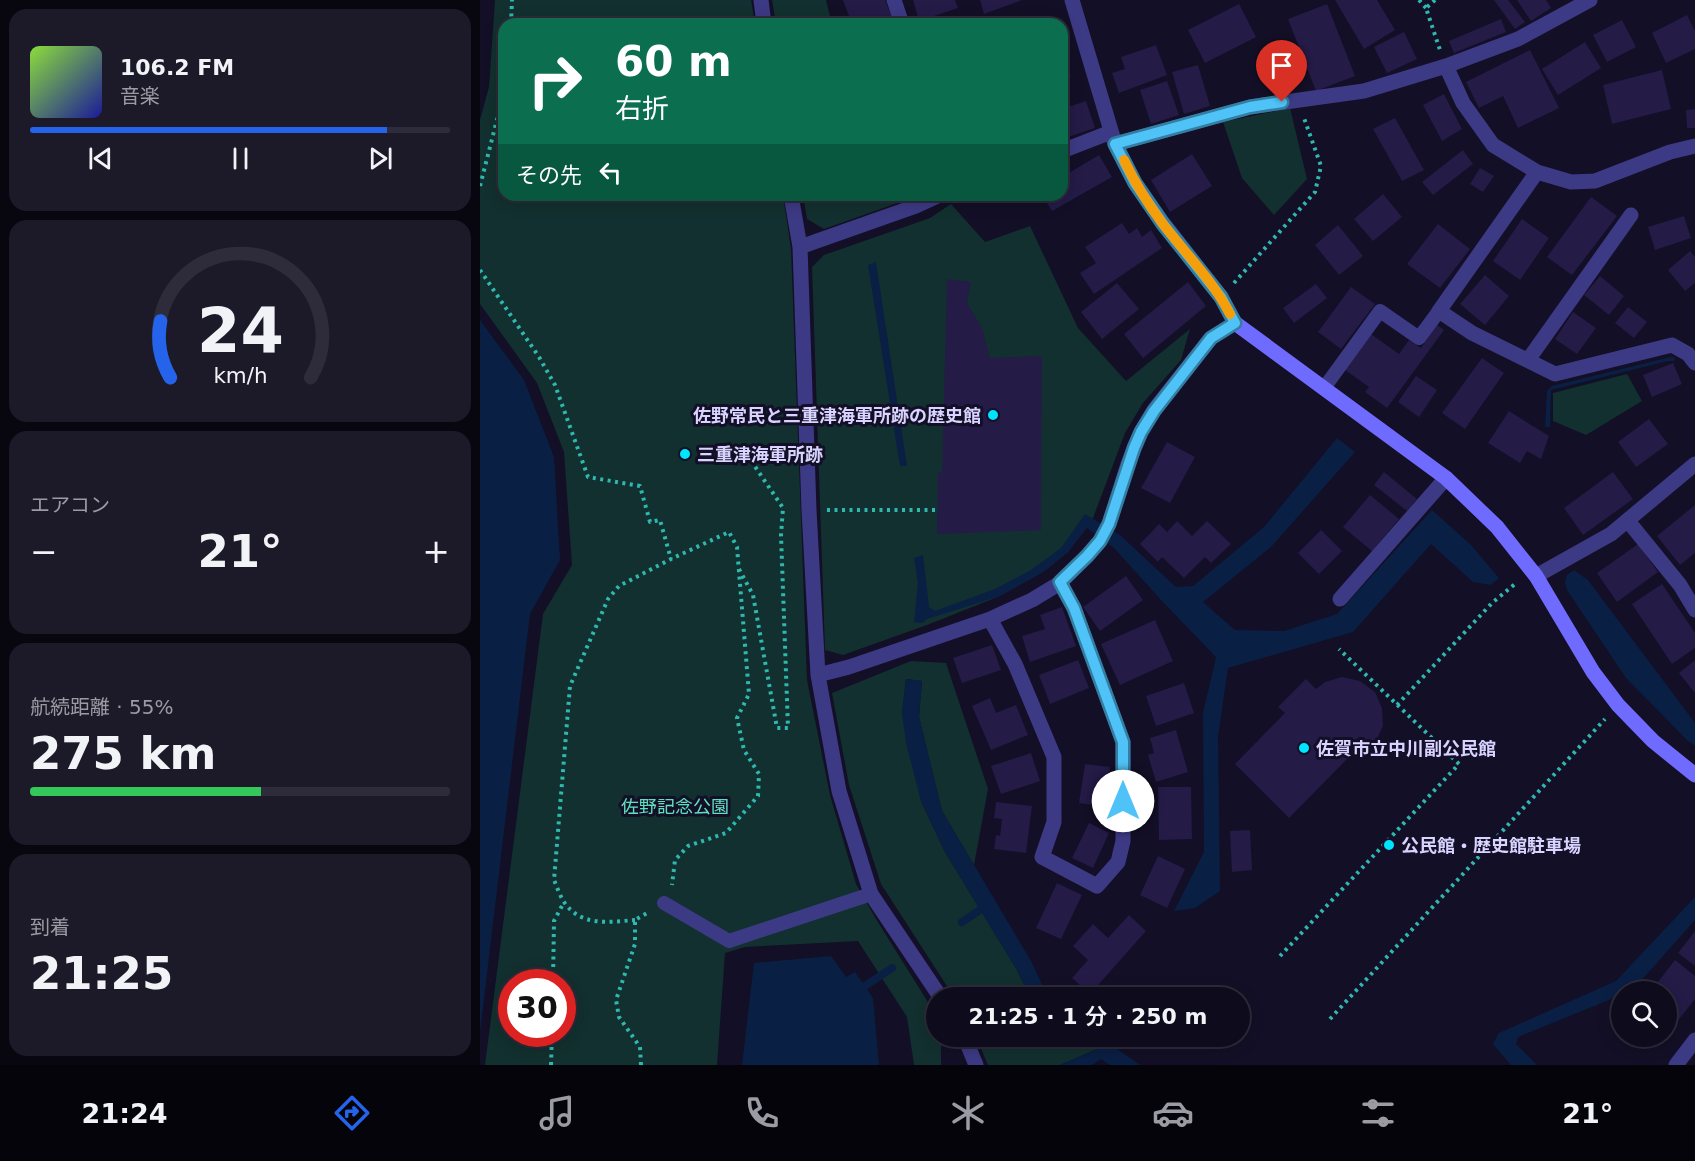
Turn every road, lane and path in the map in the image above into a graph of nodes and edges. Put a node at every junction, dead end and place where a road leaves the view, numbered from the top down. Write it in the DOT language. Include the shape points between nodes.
graph roads {
  1 [pos="512,0"];
  2 [pos="760,0"];
  3 [pos="894,0"];
  4 [pos="1072,0"];
  5 [pos="1419,0"];
  6 [pos="1435,0"];
  7 [pos="1590,0"];
  8 [pos="1426,8"];
  9 [pos="511,18"];
  10 [pos="763,18"];
  11 [pos="900,18"];
  12 [pos="1446,66"];
  13 [pos="1298,100"];
  14 [pos="498,116"];
  15 [pos="1113,138"];
  16 [pos="1695,146"];
  17 [pos="1068,149"];
  18 [pos="1537,172"];
  19 [pos="480,186"];
  20 [pos="792,201"];
  21 [pos="927,201"];
  22 [pos="1631,215"];
  23 [pos="800,247"];
  24 [pos="480,270"];
  25 [pos="1221,297"];
  26 [pos="1438,311"];
  27 [pos="1235,323"];
  28 [pos="1528,360"];
  29 [pos="1695,363"];
  30 [pos="1324,388"];
  31 [pos="750,459"];
  32 [pos="1695,464"];
  33 [pos="1446,478"];
  34 [pos="809,510"];
  35 [pos="937,510"];
  36 [pos="1628,521"];
  37 [pos="671,559"];
  38 [pos="738,568"];
  39 [pos="1536,576"];
  40 [pos="1060,582"];
  41 [pos="1515,584"];
  42 [pos="1340,599"];
  43 [pos="1695,610"];
  44 [pos="990,619"];
  45 [pos="1339,649"];
  46 [pos="818,675"];
  47 [pos="1397,705"];
  48 [pos="1618,705"];
  49 [pos="1695,775"];
  50 [pos="871,894"];
  51 [pos="564,902"];
  52 [pos="664,903"];
  53 [pos="635,920"];
  54 [pos="1280,956"];
  55 [pos="553,969"];
  56 [pos="934,987"];
  57 [pos="1330,1018"];
  58 [pos="1695,1040"];
  59 [pos="552,1047"];
  60 [pos="969,1047"];
  61 [pos="551,1065"];
  62 [pos="640,1065"];
  63 [pos="976,1065"];
  64 [pos="1676,1065"];
  1 -- 9 [label="path"];
  2 -- 10 [label="street"];
  3 -- 11 [label="street"];
  4 -- 15 [label="street"];
  5 -- 8 [label="path"];
  6 -- 8 [label="path"];
  7 -- 12 [label="street" via="1518,39"];
  8 -- 12 [label="path"];
  12 -- 13 [label="street" via="1364,91"];
  12 -- 18 [label="street" via="1462,103 1493,145"];
  13 -- 15 [label="street"];
  13 -- 25 [label="path" via="1321,166 1316,192"];
  14 -- 19 [label="path"];
  15 -- 17 [label="street"];
  15 -- 25 [label="street" via="1135,183"];
  16 -- 18 [label="street" via="1595,181 1571,182"];
  18 -- 26 [label="street"];
  20 -- 23 [label="street"];
  21 -- 23 [label="street"];
  22 -- 28 [label="street"];
  23 -- 34 [label="street"];
  24 -- 37 [label="path" via="555,385 588,477 640,486 650,522 660,520"];
  25 -- 27 [label="street"];
  26 -- 28 [label="street" via="1472,333"];
  26 -- 30 [label="lane" via="1419,338 1380,311"];
  27 -- 30 [label="street"];
  27 -- 40 [label="street" via="1211,338 1164,396 1141,432 1100,541"];
  28 -- 29 [label="street" via="1555,374 1672,345"];
  30 -- 33 [label="street"];
  31 -- 38 [label="path" via="783,508 788,728 777,728 753,595"];
  32 -- 36 [label="street"];
  33 -- 39 [label="street" via="1497,527"];
  33 -- 42 [label="street"];
  34 -- 35 [label="path"];
  34 -- 46 [label="street"];
  36 -- 39 [label="street"];
  36 -- 43 [label="street" via="1680,585"];
  37 -- 38 [label="path" via="729,532 736,547"];
  37 -- 51 [label="path" via="620,586 608,599 570,686 554,880"];
  38 -- 52 [label="path" via="749,694 737,718 744,750 759,774 758,796 726,833 688,846 675,860 672,887"];
  39 -- 48 [label="street" via="1593,672"];
  40 -- 44 [label="street"];
  40 -- 44 [label="street" via="1074,608 1123,742 1124,841 1118,862 1097,886 1042,857 1054,822 1054,757 1015,664"];
  41 -- 47 [label="path" via="1492,603"];
  44 -- 46 [label="street"];
  45 -- 47 [label="path"];
  46 -- 50 [label="street" via="839,791"];
  47 -- 54 [label="path" via="1459,764"];
  48 -- 49 [label="street" via="1653,741"];
  48 -- 57 [label="path"];
  50 -- 52 [label="lane" via="729,941"];
  50 -- 56 [label="street"];
  51 -- 53 [label="path" via="579,917 603,922"];
  51 -- 55 [label="path" via="554,921"];
  52 -- 53 [label="path"];
  53 -- 62 [label="path" via="635,944 616,1000 619,1017 640,1047"];
  58 -- 64 [label="street"];
  59 -- 61 [label="path"];
  60 -- 63 [label="street"];
}
